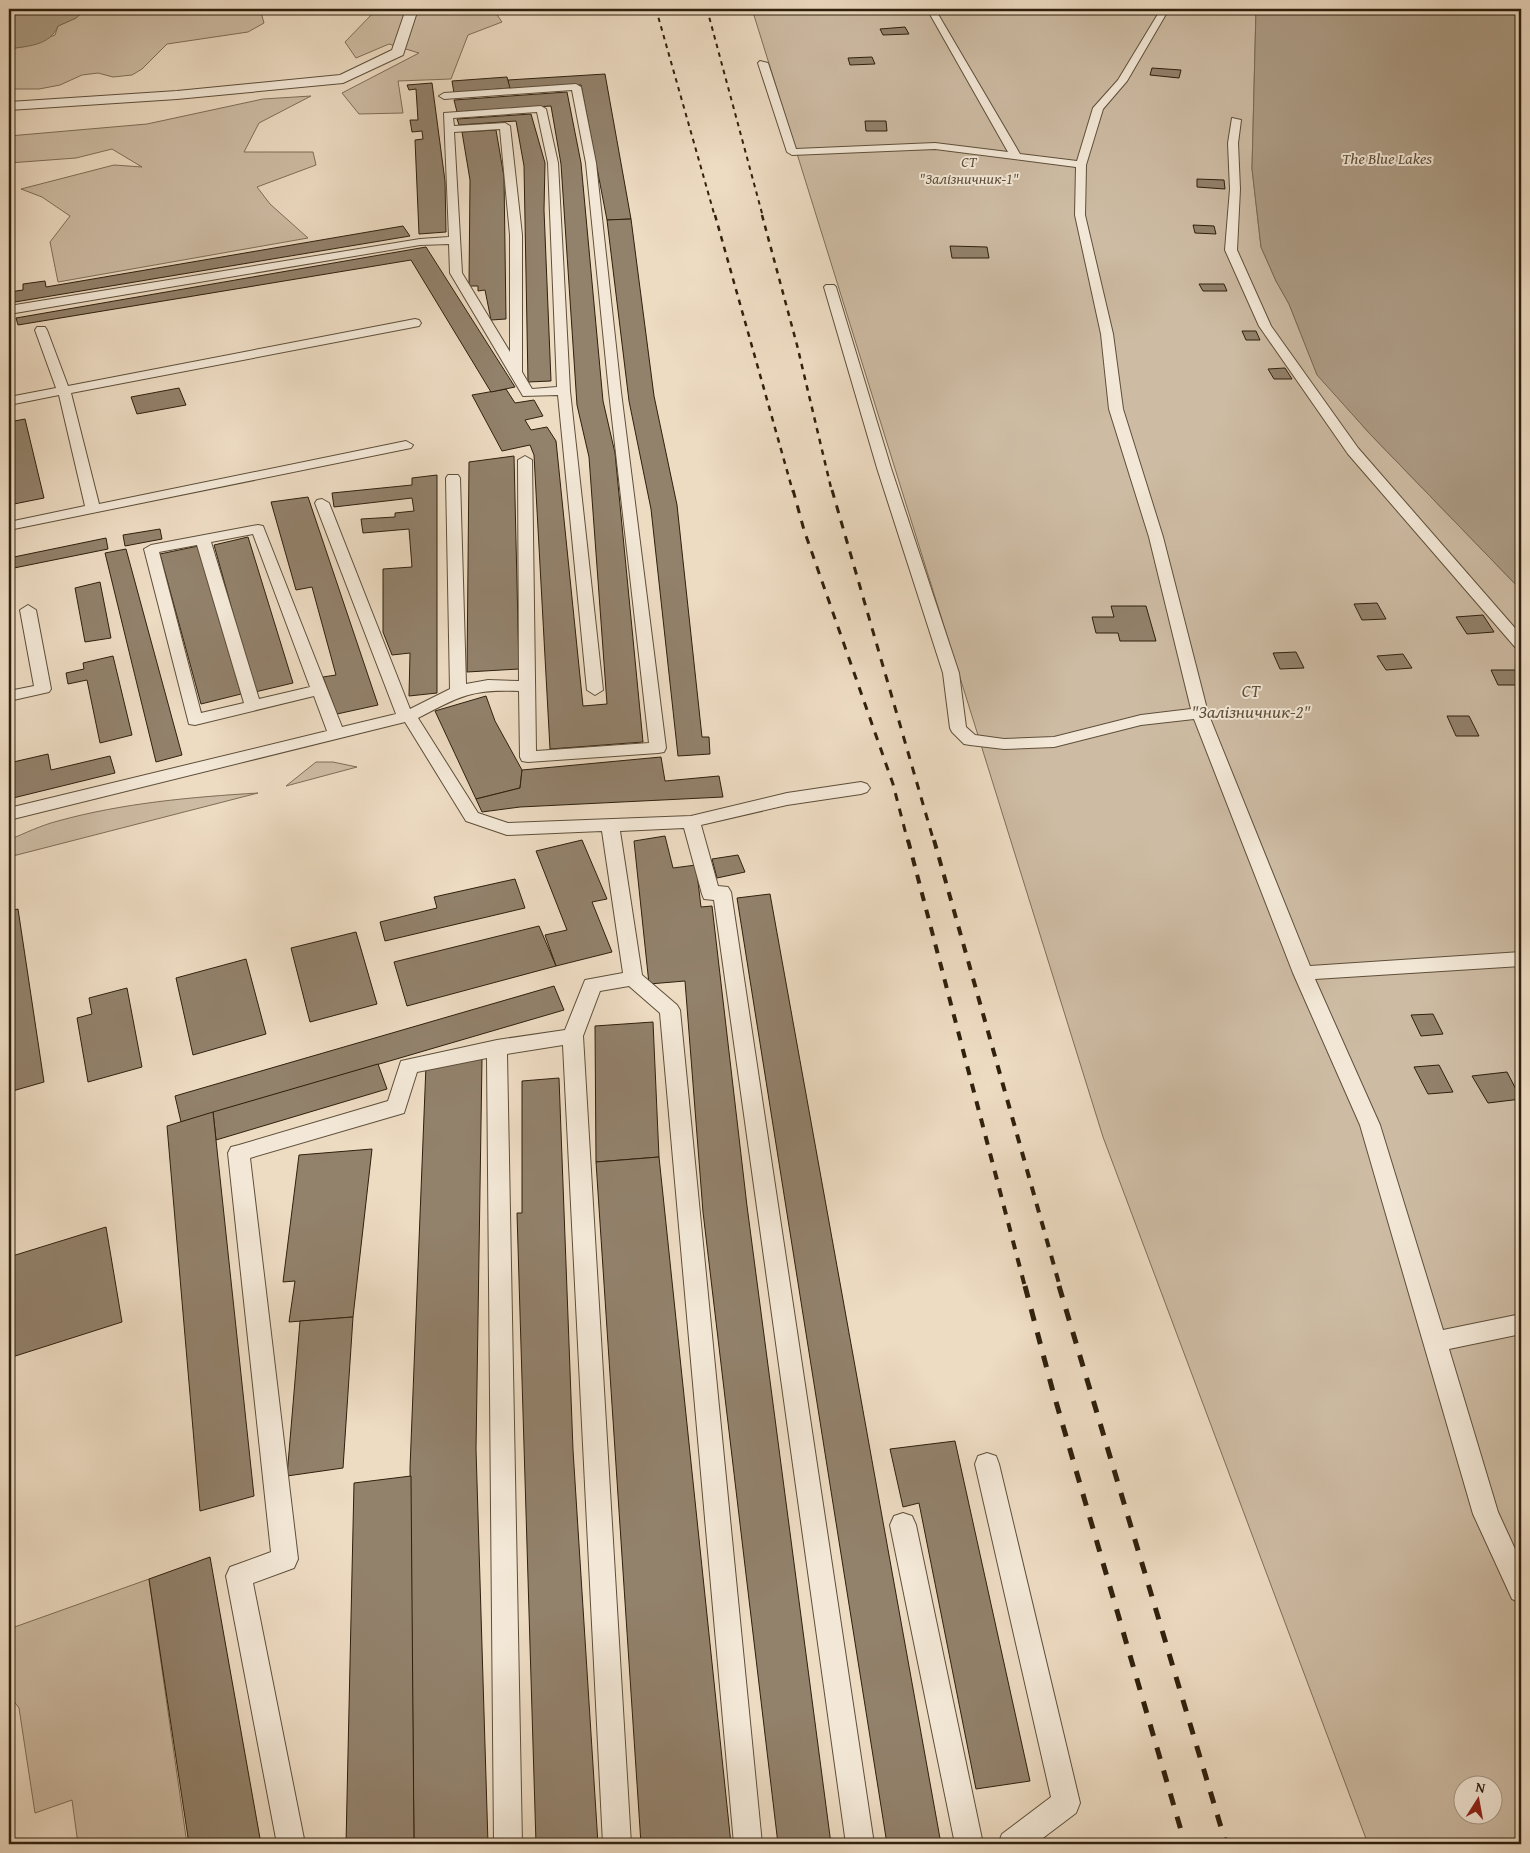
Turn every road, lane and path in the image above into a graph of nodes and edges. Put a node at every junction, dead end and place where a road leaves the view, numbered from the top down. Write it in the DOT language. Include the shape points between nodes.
graph roads {
  1 [pos="412,9"];
  2 [pos="931,9"];
  3 [pos="1164,9"];
  4 [pos="763,63"];
  5 [pos="9,106"];
  6 [pos="448,115"];
  7 [pos="1236,120"];
  8 [pos="449,129"];
  9 [pos="1015,155"];
  10 [pos="1081,164"];
  11 [pos="455,240"];
  12 [pos="830,288"];
  13 [pos="9,310"];
  14 [pos="415,323"];
  15 [pos="41,330"];
  16 [pos="516,372"];
  17 [pos="64,391"];
  18 [pos="564,391"];
  19 [pos="9,401"];
  20 [pos="406,445"];
  21 [pos="525,460"];
  22 [pos="453,478"];
  23 [pos="322,503"];
  24 [pos="93,509"];
  25 [pos="9,526"];
  26 [pos="203,539"];
  27 [pos="28,610"];
  28 [pos="1521,644"];
  29 [pos="527,686"];
  30 [pos="319,690"];
  31 [pos="595,690"];
  32 [pos="458,691"];
  33 [pos="9,696"];
  34 [pos="253,706"];
  35 [pos="1200,713"];
  36 [pos="407,717"];
  37 [pos="336,734"];
  38 [pos="861,788"];
  39 [pos="9,814"];
  40 [pos="691,822"];
  41 [pos="610,825"];
  42 [pos="1521,959"];
  43 [pos="1303,973"];
  44 [pos="633,978"];
  45 [pos="573,1036"];
  46 [pos="497,1048"];
  47 [pos="1521,1324"];
  48 [pos="1435,1342"];
  49 [pos="987,1464"];
  50 [pos="903,1525"];
  51 [pos="1521,1590"];
  52 [pos="291,1844"];
  53 [pos="508,1844"];
  54 [pos="617,1844"];
  55 [pos="748,1844"];
  56 [pos="860,1844"];
  57 [pos="969,1844"];
  58 [pos="1012,1844"];
  1 -- 5 [label="street" via="398,52 343,78 177,95"];
  2 -- 9 [label="lane"];
  3 -- 10 [label="lane" via="1122,81 1098,108"];
  4 -- 9 [label="lane" via="792,152 935,146"];
  6 -- 8 [label="lane"];
  6 -- 18 [label="lane" via="541,109 554,162"];
  6 -- 29 [label="lane" via="442,90 576,87 591,163 658,748 528,757"];
  7 -- 28 [label="lane" via="1231,250 1265,326 1353,451"];
  8 -- 11 [label="lane"];
  8 -- 16 [label="lane" via="506,126 516,235"];
  9 -- 10 [label="lane"];
  10 -- 35 [label="lane" via="1080,215 1107,334 1116,409 1156,537"];
  11 -- 13 [label="lane" via="420,242"];
  11 -- 16 [label="lane" via="456,273"];
  12 -- 35 [label="lane" via="951,673 958,728 970,740 1004,744 1054,742 1141,720"];
  14 -- 17 [label="lane"];
  15 -- 17 [label="lane"];
  16 -- 18 [label="lane" via="528,393"];
  17 -- 19 [label="lane"];
  17 -- 24 [label="lane"];
  18 -- 31 [label="lane"];
  20 -- 24 [label="lane"];
  21 -- 29 [label="lane"];
  22 -- 32 [label="lane"];
  23 -- 36 [label="lane"];
  24 -- 25 [label="lane"];
  26 -- 30 [label="lane" via="258,528"];
  26 -- 34 [label="lane"];
  26 -- 34 [label="lane" via="151,549 195,720"];
  27 -- 33 [label="lane" via="43,689"];
  29 -- 32 [label="lane" via="488,685"];
  30 -- 34 [label="lane"];
  30 -- 37 [label="lane"];
  32 -- 36 [label="lane"];
  35 -- 43 [label="lane"];
  36 -- 37 [label="lane"];
  36 -- 41 [label="lane" via="472,817 507,829"];
  37 -- 39 [label="lane"];
  38 -- 40 [label="lane" via="788,800"];
  40 -- 41 [label="lane"];
  40 -- 56 [label="lane" via="711,894 722,892"];
  41 -- 44 [label="lane"];
  42 -- 43 [label="lane"];
  43 -- 48 [label="lane" via="1370,1125"];
  44 -- 45 [label="lane" via="592,985"];
  44 -- 55 [label="lane" via="670,1010"];
  45 -- 46 [label="lane"];
  45 -- 54 [label="lane"];
  46 -- 52 [label="lane" via="408,1066 397,1107 239,1153 285,1559 239,1576"];
  46 -- 53 [label="lane"];
  47 -- 48 [label="lane"];
  48 -- 51 [label="lane" via="1486,1514"];
  49 -- 58 [label="lane" via="1066,1804"];
  50 -- 57 [label="lane"];
}
